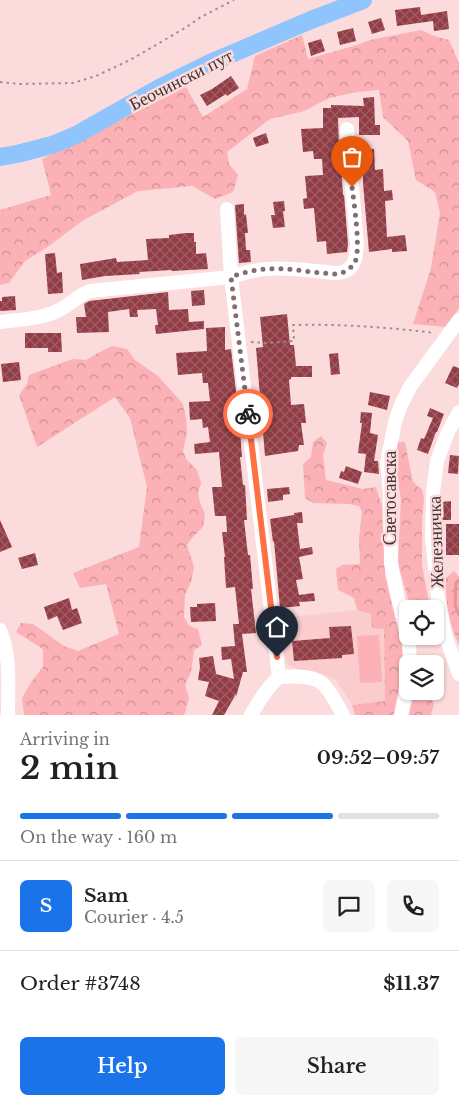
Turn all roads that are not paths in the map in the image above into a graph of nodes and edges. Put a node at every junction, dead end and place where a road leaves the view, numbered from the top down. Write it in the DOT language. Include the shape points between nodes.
graph roads {
  1 [pos="363,0"];
  2 [pos="347,129"];
  3 [pos="0,157"];
  4 [pos="227,209"];
  5 [pos="231,277"];
  6 [pos="459,320"];
  7 [pos="0,322"];
  8 [pos="459,412"];
  9 [pos="0,630"];
  10 [pos="410,655"];
  11 [pos="459,674"];
  12 [pos="279,677"];
  13 [pos="404,700"];
  14 [pos="8,715"];
  15 [pos="251,715"];
  16 [pos="344,715"];
  17 [pos="401,715"];
  1 -- 3 [label="main road, Беочински пут" via="201,67 76,135 52,145"];
  2 -- 5 [label="street" via="358,244 352,267 340,274 266,269"];
  4 -- 5 [label="street"];
  5 -- 7 [label="street" via="90,291 50,314"];
  5 -- 12 [label="street"];
  6 -- 10 [label="street, Светосавска" via="410,387 395,422 387,462 391,563"];
  8 -- 11 [label="street, Железничка" via="437,461 432,538 445,635"];
  9 -- 14 [label="street" via="7,657"];
  12 -- 15 [label="street" via="269,686"];
  12 -- 16 [label="street" via="308,677 321,682"];
  13 -- 17 [label="street"];
}
